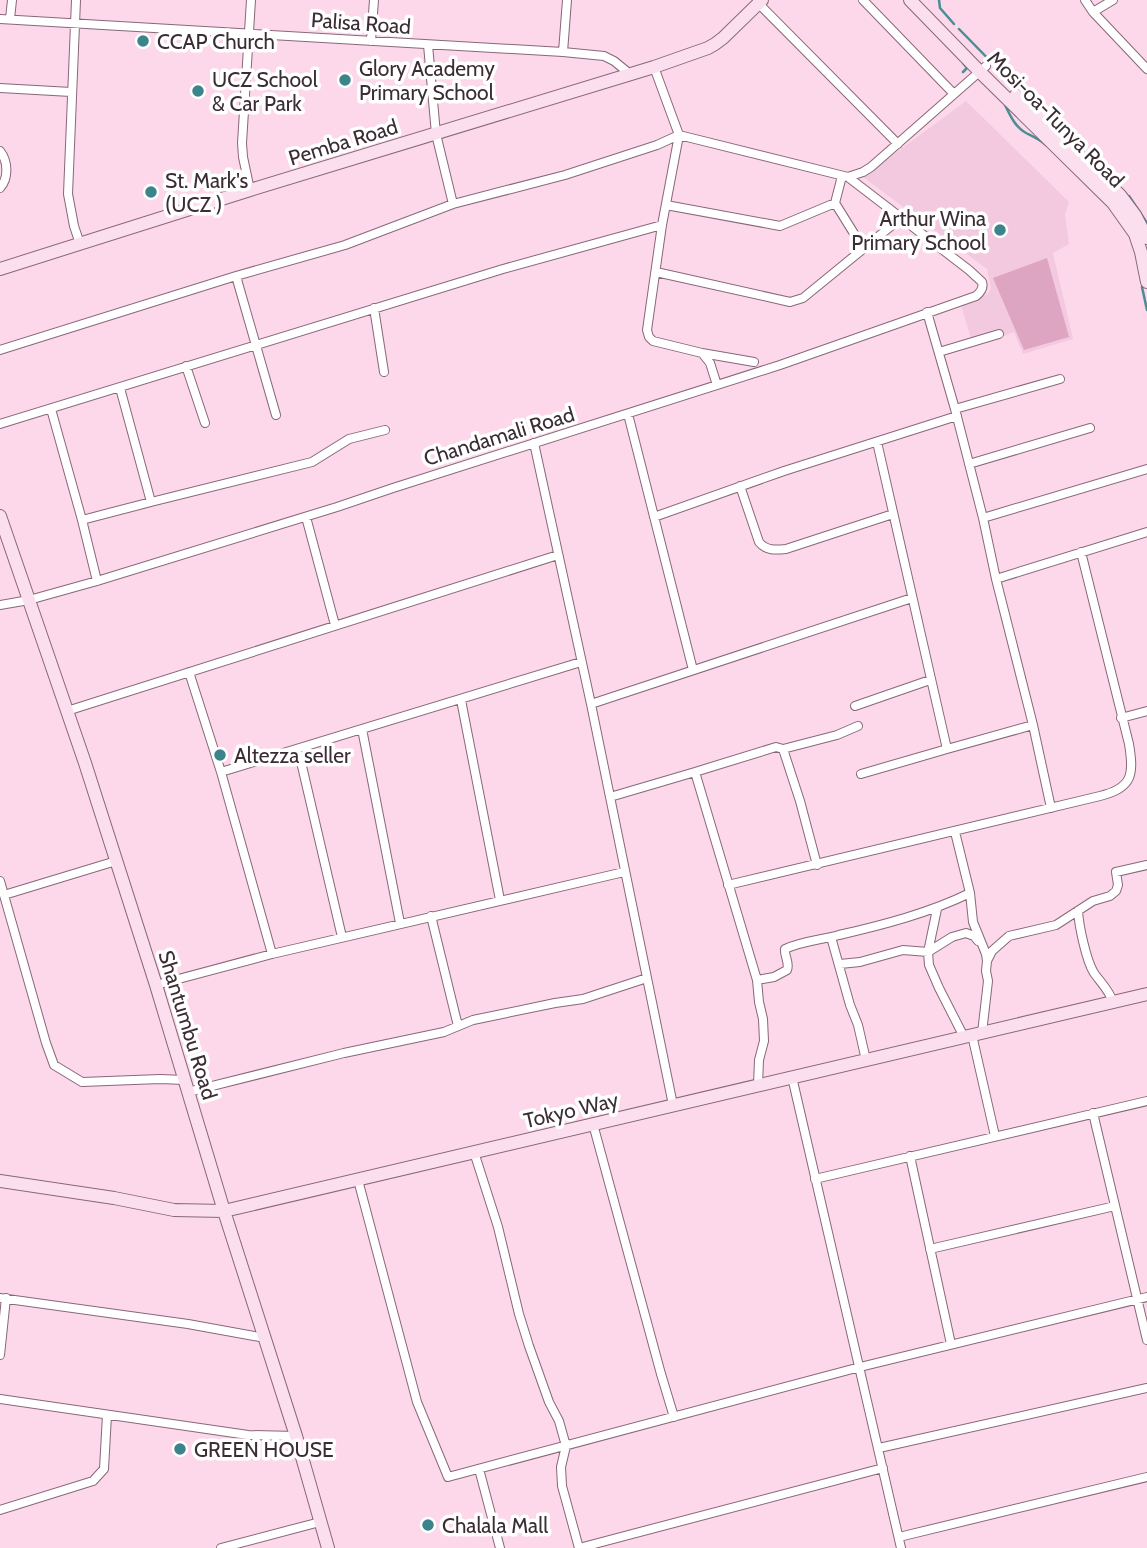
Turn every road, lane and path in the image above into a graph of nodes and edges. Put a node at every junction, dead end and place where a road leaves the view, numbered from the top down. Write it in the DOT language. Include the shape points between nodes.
graph roads {
  1 [pos="12,0"];
  2 [pos="76,0"];
  3 [pos="251,0"];
  4 [pos="374,0"];
  5 [pos="567,0"];
  6 [pos="863,0"];
  7 [pos="1085,0"];
  8 [pos="1113,0"];
  9 [pos="758,1"];
  10 [pos="917,1"];
  11 [pos="1093,12"];
  12 [pos="0,19"];
  13 [pos="10,19"];
  14 [pos="75,24"];
  15 [pos="248,33"];
  16 [pos="371,41"];
  17 [pos="428,45"];
  18 [pos="563,52"];
  19 [pos="654,67"];
  20 [pos="983,69"];
  21 [pos="1147,69"];
  22 [pos="630,74"];
  23 [pos="0,88"];
  24 [pos="71,92"];
  25 [pos="954,94"];
  26 [pos="436,134"];
  27 [pos="679,135"];
  28 [pos="898,144"];
  29 [pos="0,151"];
  30 [pos="845,176"];
  31 [pos="0,188"];
  32 [pos="250,190"];
  33 [pos="835,203"];
  34 [pos="453,204"];
  35 [pos="666,205"];
  36 [pos="901,218"];
  37 [pos="662,225"];
  38 [pos="1147,238"];
  39 [pos="80,244"];
  40 [pos="863,248"];
  41 [pos="0,269"];
  42 [pos="656,272"];
  43 [pos="236,276"];
  44 [pos="1147,282"];
  45 [pos="374,308"];
  46 [pos="927,312"];
  47 [pos="999,334"];
  48 [pos="256,345"];
  49 [pos="0,349"];
  50 [pos="939,352"];
  51 [pos="702,353"];
  52 [pos="754,362"];
  53 [pos="186,366"];
  54 [pos="384,372"];
  55 [pos="1060,379"];
  56 [pos="717,385"];
  57 [pos="120,388"];
  58 [pos="51,409"];
  59 [pos="956,413"];
  60 [pos="628,414"];
  61 [pos="276,415"];
  62 [pos="205,423"];
  63 [pos="0,424"];
  64 [pos="1090,428"];
  65 [pos="385,430"];
  66 [pos="877,442"];
  67 [pos="534,443"];
  68 [pos="969,464"];
  69 [pos="1147,469"];
  70 [pos="740,486"];
  71 [pos="151,502"];
  72 [pos="893,514"];
  73 [pos="0,516"];
  74 [pos="306,517"];
  75 [pos="654,517"];
  76 [pos="983,518"];
  77 [pos="82,520"];
  78 [pos="1147,532"];
  79 [pos="1081,552"];
  80 [pos="558,555"];
  81 [pos="996,579"];
  82 [pos="97,581"];
  83 [pos="912,598"];
  84 [pos="29,600"];
  85 [pos="0,605"];
  86 [pos="335,625"];
  87 [pos="581,662"];
  88 [pos="693,670"];
  89 [pos="189,672"];
  90 [pos="930,680"];
  91 [pos="461,700"];
  92 [pos="591,704"];
  93 [pos="855,706"];
  94 [pos="67,711"];
  95 [pos="1147,711"];
  96 [pos="1121,718"];
  97 [pos="1033,725"];
  98 [pos="858,726"];
  99 [pos="362,729"];
  100 [pos="298,749"];
  101 [pos="783,749"];
  102 [pos="947,749"];
  103 [pos="220,772"];
  104 [pos="695,772"];
  105 [pos="861,774"];
  106 [pos="610,797"];
  107 [pos="1051,808"];
  108 [pos="955,832"];
  109 [pos="116,861"];
  110 [pos="817,864"];
  111 [pos="1147,865"];
  112 [pos="624,872"];
  113 [pos="0,881"];
  114 [pos="728,885"];
  115 [pos="970,893"];
  116 [pos="4,894"];
  117 [pos="500,900"];
  118 [pos="937,909"];
  119 [pos="1078,911"];
  120 [pos="431,916"];
  121 [pos="400,923"];
  122 [pos="342,937"];
  123 [pos="831,937"];
  124 [pos="982,944"];
  125 [pos="928,952"];
  126 [pos="272,954"];
  127 [pos="987,961"];
  128 [pos="839,964"];
  129 [pos="647,978"];
  130 [pos="757,980"];
  131 [pos="156,985"];
  132 [pos="1147,994"];
  133 [pos="1113,1002"];
  134 [pos="458,1027"];
  135 [pos="973,1035"];
  136 [pos="866,1060"];
  137 [pos="792,1077"];
  138 [pos="758,1085"];
  139 [pos="186,1086"];
  140 [pos="1147,1101"];
  141 [pos="673,1105"];
  142 [pos="1093,1114"];
  143 [pos="593,1124"];
  144 [pos="995,1136"];
  145 [pos="474,1152"];
  146 [pos="910,1156"];
  147 [pos="815,1179"];
  148 [pos="358,1180"];
  149 [pos="0,1181"];
  150 [pos="1115,1206"];
  151 [pos="224,1211"];
  152 [pos="930,1249"];
  153 [pos="1147,1297"];
  154 [pos="3,1298"];
  155 [pos="1137,1299"];
  156 [pos="265,1338"];
  157 [pos="1147,1340"];
  158 [pos="951,1344"];
  159 [pos="0,1355"];
  160 [pos="860,1367"];
  161 [pos="1147,1388"];
  162 [pos="0,1399"];
  163 [pos="107,1415"];
  164 [pos="674,1417"];
  165 [pos="296,1436"];
  166 [pos="566,1446"];
  167 [pos="879,1448"];
  168 [pos="883,1468"];
  169 [pos="479,1469"];
  170 [pos="1147,1477"];
  171 [pos="0,1510"];
  172 [pos="320,1522"];
  173 [pos="899,1537"];
  174 [pos="220,1548"];
  175 [pos="328,1548"];
  176 [pos="500,1548"];
  177 [pos="579,1548"];
  178 [pos="901,1548"];
  1 -- 13 [label="street"];
  2 -- 14 [label="street"];
  3 -- 15 [label="street"];
  4 -- 16 [label="street"];
  5 -- 18 [label="street"];
  6 -- 25 [label="street"];
  7 -- 11 [label="street"];
  8 -- 11 [label="street"];
  9 -- 19 [label="street, Pemba Road" via="715,44"];
  9 -- 28 [label="street"];
  10 -- 20 [label="street, Mosi-oa-Tunya Road"];
  11 -- 21 [label="street"];
  12 -- 13 [label="street, Palisa Road"];
  13 -- 14 [label="street, Palisa Road"];
  14 -- 15 [label="street, Palisa Road"];
  14 -- 24 [label="street"];
  15 -- 16 [label="street, Palisa Road"];
  15 -- 32 [label="street" via="242,144"];
  16 -- 17 [label="street, Palisa Road"];
  17 -- 18 [label="street, Palisa Road"];
  17 -- 26 [label="street"];
  18 -- 22 [label="street, Palisa Road" via="604,56"];
  19 -- 22 [label="street, Pemba Road"];
  19 -- 27 [label="street"];
  20 -- 25 [label="street"];
  20 -- 38 [label="street, Mosi-oa-Tunya Road" via="1120,195"];
  20 -- 44 [label="street, Mosi-oa-Tunya Road" via="1120,211 1135,234"];
  22 -- 26 [label="street, Pemba Road"];
  23 -- 24 [label="street"];
  24 -- 39 [label="street" via="68,194"];
  25 -- 28 [label="street"];
  26 -- 32 [label="street, Pemba Road"];
  26 -- 34 [label="street"];
  27 -- 30 [label="street"];
  27 -- 34 [label="street" via="565,175"];
  27 -- 35 [label="street"];
  28 -- 30 [label="street" via="863,172"];
  29 -- 31 [label="street" via="6,167"];
  30 -- 33 [label="street"];
  30 -- 36 [label="street"];
  32 -- 39 [label="street, Pemba Road"];
  33 -- 35 [label="street" via="779,226"];
  33 -- 40 [label="street"];
  34 -- 43 [label="street" via="345,245"];
  35 -- 37 [label="street"];
  36 -- 40 [label="street"];
  36 -- 46 [label="street, Chandamali Road" via="982,282 983,289 976,296"];
  37 -- 42 [label="street"];
  37 -- 45 [label="street"];
  39 -- 41 [label="street, Pemba Road"];
  40 -- 42 [label="street" via="795,302"];
  42 -- 51 [label="street" via="649,337"];
  43 -- 48 [label="street"];
  43 -- 49 [label="street"];
  45 -- 48 [label="street"];
  45 -- 54 [label="street"];
  46 -- 50 [label="street"];
  46 -- 56 [label="street, Chandamali Road"];
  47 -- 50 [label="street"];
  48 -- 53 [label="street"];
  48 -- 61 [label="street"];
  50 -- 59 [label="street"];
  51 -- 52 [label="street"];
  51 -- 56 [label="street"];
  53 -- 57 [label="street"];
  53 -- 62 [label="street"];
  55 -- 59 [label="street"];
  56 -- 60 [label="street, Chandamali Road"];
  57 -- 58 [label="street"];
  57 -- 71 [label="street"];
  58 -- 63 [label="street"];
  58 -- 77 [label="street"];
  59 -- 66 [label="street"];
  59 -- 68 [label="street"];
  60 -- 67 [label="street, Chandamali Road"];
  60 -- 75 [label="street"];
  64 -- 68 [label="street"];
  65 -- 71 [label="street" via="349,439 312,462"];
  66 -- 70 [label="street"];
  66 -- 72 [label="street"];
  67 -- 74 [label="street, Chandamali Road"];
  67 -- 80 [label="street"];
  68 -- 76 [label="street"];
  69 -- 76 [label="street"];
  70 -- 72 [label="street" via="760,542 771,549 786,549"];
  70 -- 75 [label="street"];
  71 -- 77 [label="street"];
  72 -- 83 [label="street"];
  73 -- 84 [label="street, Shantumbu Road"];
  74 -- 82 [label="street, Chandamali Road"];
  74 -- 86 [label="street"];
  75 -- 88 [label="street"];
  76 -- 81 [label="street"];
  77 -- 82 [label="street"];
  78 -- 79 [label="street"];
  79 -- 81 [label="street"];
  79 -- 96 [label="street"];
  80 -- 86 [label="street"];
  80 -- 87 [label="street"];
  81 -- 97 [label="street"];
  82 -- 84 [label="street, Chandamali Road"];
  83 -- 88 [label="street"];
  83 -- 90 [label="street"];
  84 -- 85 [label="street, Chandamali Road"];
  84 -- 94 [label="street, Shantumbu Road"];
  86 -- 89 [label="street"];
  87 -- 91 [label="street"];
  87 -- 92 [label="street"];
  88 -- 92 [label="street"];
  89 -- 94 [label="street"];
  89 -- 103 [label="street"];
  90 -- 93 [label="street"];
  90 -- 102 [label="street"];
  91 -- 99 [label="street"];
  91 -- 117 [label="street"];
  92 -- 106 [label="street"];
  94 -- 109 [label="street, Shantumbu Road"];
  95 -- 96 [label="street"];
  96 -- 107 [label="street" via="1131,761 1128,781 1113,793"];
  97 -- 102 [label="street"];
  97 -- 107 [label="street"];
  98 -- 101 [label="street"];
  99 -- 100 [label="street"];
  99 -- 121 [label="street"];
  100 -- 103 [label="street"];
  100 -- 122 [label="street"];
  101 -- 104 [label="street" via="776,747"];
  101 -- 110 [label="street"];
  102 -- 105 [label="street"];
  103 -- 126 [label="street"];
  104 -- 106 [label="street"];
  104 -- 114 [label="street"];
  106 -- 112 [label="street"];
  107 -- 108 [label="street"];
  108 -- 110 [label="street"];
  108 -- 115 [label="street"];
  109 -- 116 [label="street"];
  109 -- 131 [label="street, Shantumbu Road"];
  110 -- 114 [label="street"];
  111 -- 119 [label="street" via="1116,872 1116,891"];
  112 -- 117 [label="street"];
  112 -- 129 [label="street"];
  113 -- 116 [label="street"];
  114 -- 130 [label="street"];
  115 -- 118 [label="street"];
  115 -- 124 [label="street" via="973,922"];
  116 -- 139 [label="street" via="54,1065 82,1082 160,1079"];
  117 -- 120 [label="street"];
  118 -- 123 [label="street"];
  118 -- 125 [label="street"];
  119 -- 127 [label="street" via="1056,925 1009,936"];
  119 -- 133 [label="street" via="1093,971"];
  120 -- 121 [label="street"];
  120 -- 134 [label="street"];
  121 -- 122 [label="street"];
  122 -- 126 [label="street"];
  123 -- 128 [label="street"];
  123 -- 130 [label="street" via="785,949 787,970"];
  124 -- 125 [label="street" via="966,933"];
  124 -- 127 [label="street"];
  125 -- 128 [label="street" via="903,950"];
  125 -- 135 [label="street" via="939,988"];
  126 -- 131 [label="street"];
  127 -- 135 [label="street" via="988,981"];
  128 -- 136 [label="street"];
  129 -- 134 [label="street" via="583,999 472,1020"];
  129 -- 141 [label="street"];
  130 -- 138 [label="street" via="764,1041"];
  131 -- 139 [label="street, Shantumbu Road"];
  132 -- 133 [label="street, Tokyo Way"];
  133 -- 135 [label="street, Tokyo Way"];
  134 -- 139 [label="street"];
  135 -- 136 [label="street, Tokyo Way"];
  135 -- 144 [label="street"];
  136 -- 137 [label="street, Tokyo Way"];
  137 -- 138 [label="street, Tokyo Way"];
  137 -- 147 [label="street"];
  138 -- 141 [label="street, Tokyo Way"];
  139 -- 151 [label="street, Shantumbu Road"];
  140 -- 142 [label="street"];
  141 -- 143 [label="street, Tokyo Way"];
  142 -- 144 [label="street"];
  142 -- 150 [label="street"];
  143 -- 145 [label="street, Tokyo Way"];
  143 -- 164 [label="street"];
  144 -- 146 [label="street"];
  145 -- 148 [label="street, Tokyo Way"];
  145 -- 166 [label="street" via="523,1324"];
  146 -- 147 [label="street"];
  146 -- 152 [label="street"];
  147 -- 160 [label="street"];
  148 -- 151 [label="street, Tokyo Way"];
  148 -- 169 [label="street" via="417,1402 448,1477"];
  149 -- 151 [label="street, Tokyo Way" via="174,1210"];
  150 -- 152 [label="street"];
  150 -- 155 [label="street"];
  151 -- 156 [label="street, Shantumbu Road"];
  152 -- 158 [label="street"];
  153 -- 155 [label="street"];
  154 -- 156 [label="street"];
  154 -- 159 [label="street"];
  155 -- 157 [label="street"];
  155 -- 158 [label="street"];
  156 -- 165 [label="street, Shantumbu Road"];
  158 -- 160 [label="street"];
  160 -- 164 [label="street"];
  160 -- 167 [label="street"];
  161 -- 167 [label="street"];
  162 -- 163 [label="street"];
  163 -- 165 [label="street" via="248,1435"];
  163 -- 171 [label="street" via="104,1469 97,1478"];
  164 -- 166 [label="street"];
  165 -- 172 [label="street, Shantumbu Road"];
  166 -- 169 [label="street"];
  166 -- 177 [label="street" via="562,1486"];
  167 -- 168 [label="street"];
  168 -- 173 [label="street"];
  168 -- 177 [label="street"];
  169 -- 176 [label="street"];
  170 -- 173 [label="street"];
  172 -- 174 [label="street"];
  172 -- 175 [label="street, Shantumbu Road"];
  173 -- 178 [label="street"];
}
